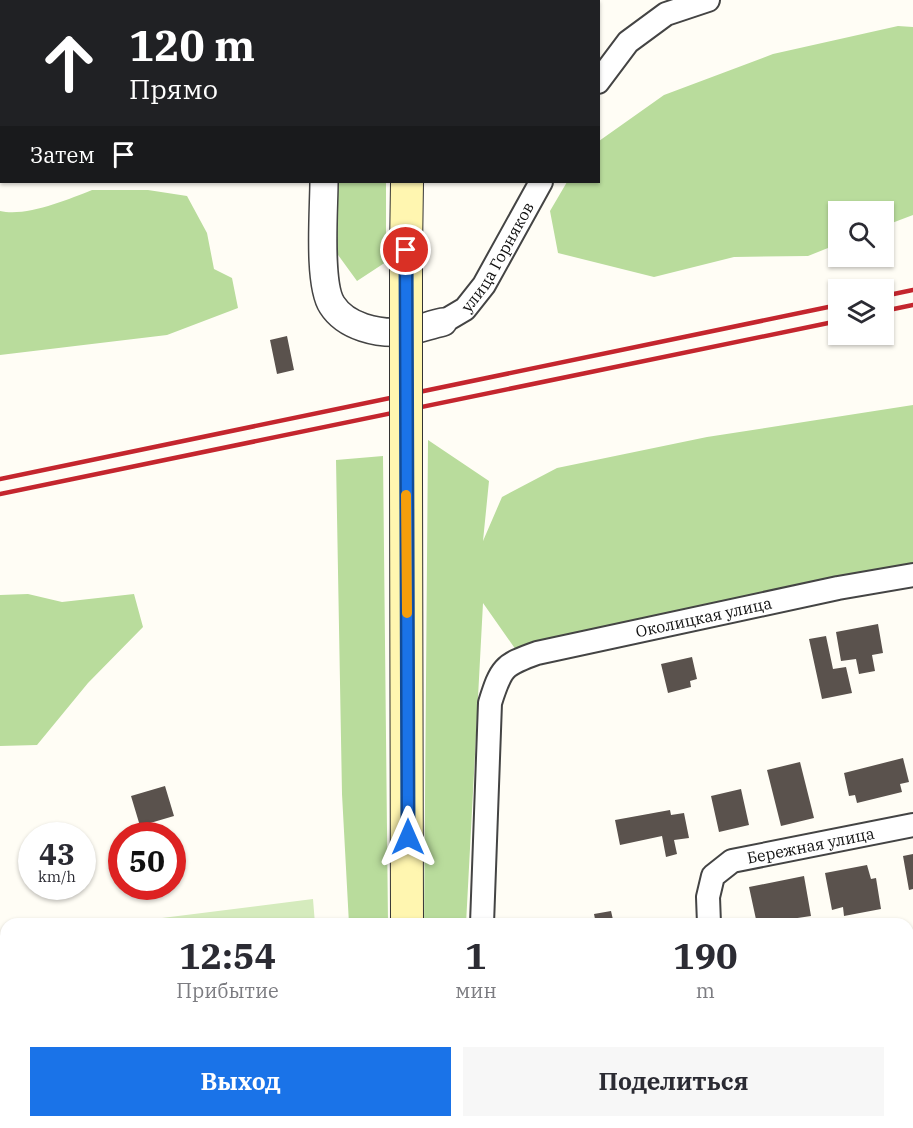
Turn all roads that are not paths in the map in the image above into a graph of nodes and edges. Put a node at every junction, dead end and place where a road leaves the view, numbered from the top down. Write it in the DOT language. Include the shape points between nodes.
graph roads {
  1 [pos="708,0"];
  2 [pos="600,79"];
  3 [pos="324,183"];
  4 [pos="407,183"];
  5 [pos="540,183"];
  6 [pos="442,322"];
  7 [pos="913,575"];
  8 [pos="913,825"];
  9 [pos="406,918"];
  10 [pos="482,918"];
  11 [pos="709,918"];
  1 -- 2 [label="street" via="666,14 628,42"];
  3 -- 6 [label="street" via="324,282 331,305 348,322 372,330 402,332"];
  4 -- 9 [label="main road, bridge"];
  5 -- 6 [label="street, улица Горняков" via="484,285 465,309"];
  7 -- 10 [label="street, Околицкая улица" via="838,588 514,661 499,674 490,702"];
  8 -- 11 [label="street, Бережная улица" via="732,861 713,876"];
}
